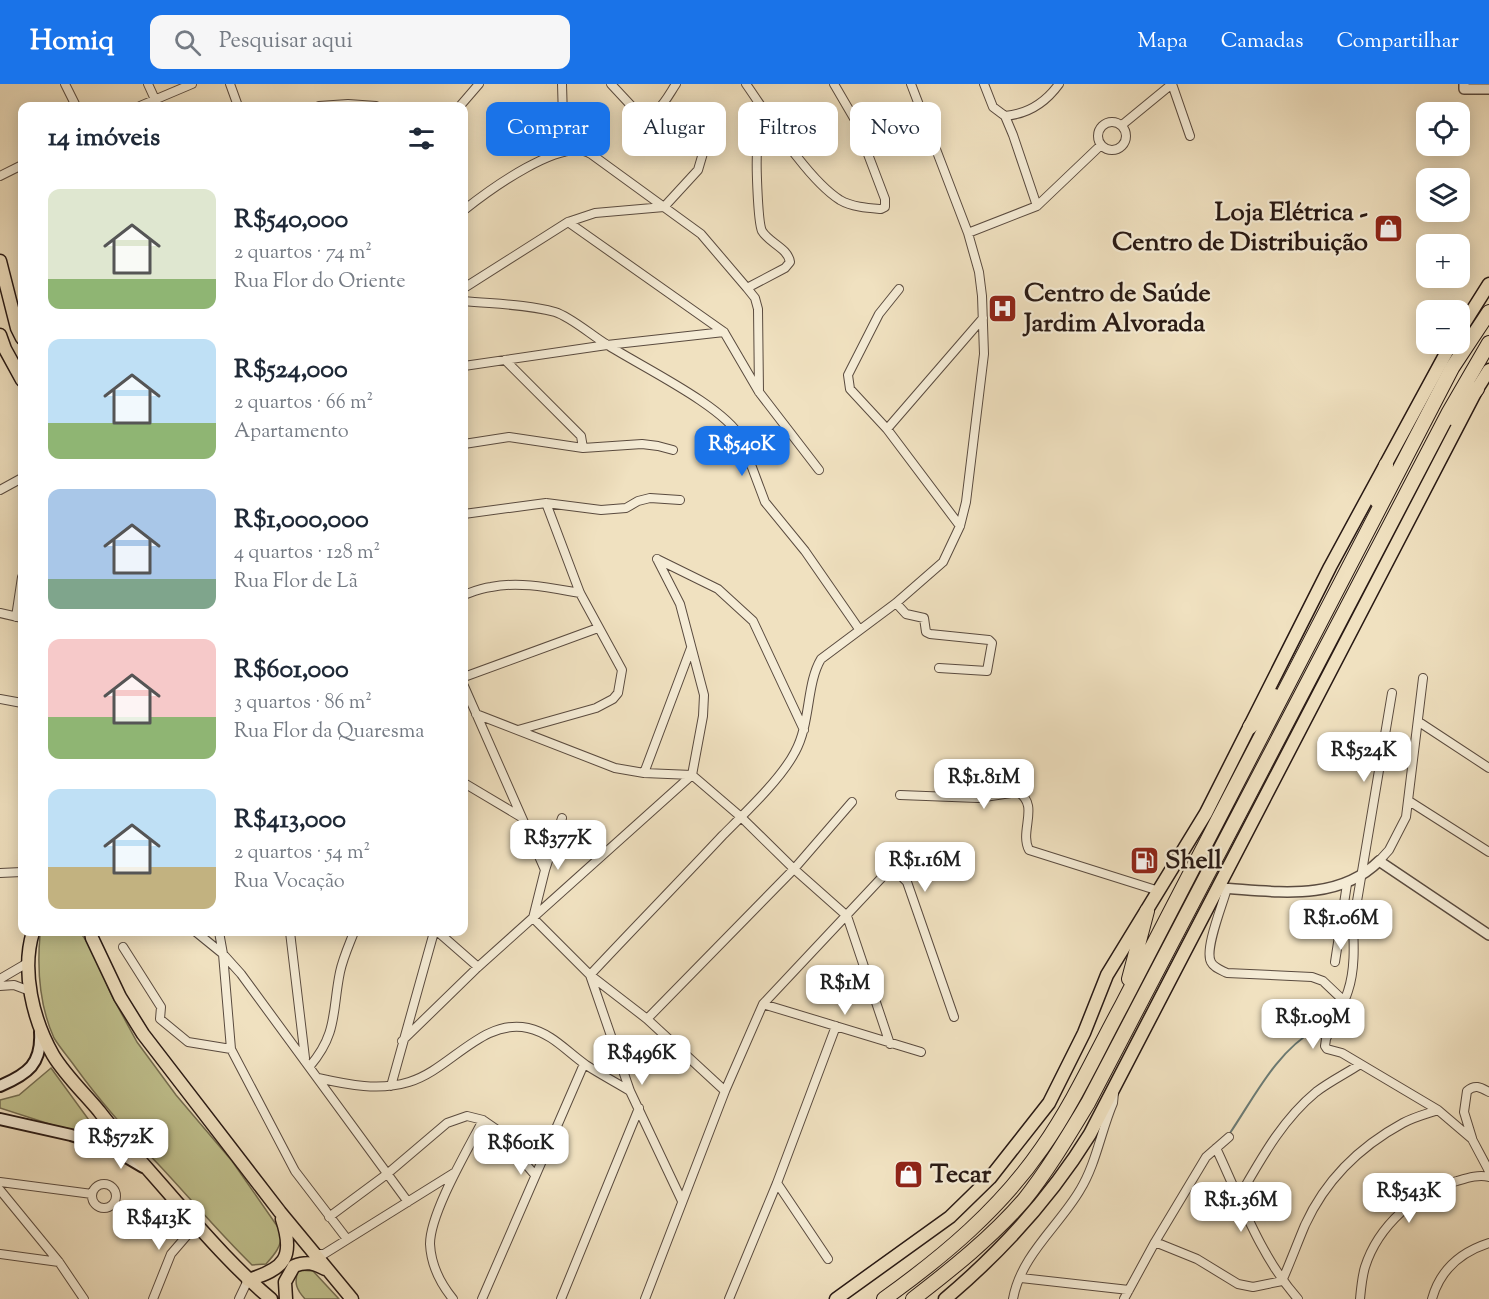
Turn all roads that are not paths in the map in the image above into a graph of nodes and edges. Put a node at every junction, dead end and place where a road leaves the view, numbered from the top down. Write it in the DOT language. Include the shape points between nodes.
graph roads {
  1 [pos="64,84"];
  2 [pos="148,84"];
  3 [pos="192,84"];
  4 [pos="230,84"];
  5 [pos="479,84"];
  6 [pos="562,84"];
  7 [pos="611,84"];
  8 [pos="676,84"];
  9 [pos="746,84"];
  10 [pos="834,84"];
  11 [pos="902,84"];
  12 [pos="984,84"];
  13 [pos="1059,84"];
  14 [pos="1172,84"];
  15 [pos="912,86"];
  16 [pos="1464,87"];
  17 [pos="1489,89"];
  18 [pos="74,102"];
  19 [pos="157,102"];
  20 [pos="159,102"];
  21 [pos="237,102"];
  22 [pos="463,102"];
  23 [pos="563,102"];
  24 [pos="759,102"];
  25 [pos="1005,116"];
  26 [pos="1122,125"];
  27 [pos="1190,136"];
  28 [pos="1101,145"];
  29 [pos="554,156"];
  30 [pos="593,156"];
  31 [pos="702,156"];
  32 [pos="757,156"];
  33 [pos="798,156"];
  34 [pos="18,167"];
  35 [pos="0,176"];
  36 [pos="1037,206"];
  37 [pos="468,207"];
  38 [pos="664,207"];
  39 [pos="568,222"];
  40 [pos="968,233"];
  41 [pos="0,261"];
  42 [pos="1489,284"];
  43 [pos="468,285"];
  44 [pos="747,288"];
  45 [pos="899,289"];
  46 [pos="0,300"];
  47 [pos="468,301"];
  48 [pos="1489,312"];
  49 [pos="1470,314"];
  50 [pos="983,318"];
  51 [pos="18,326"];
  52 [pos="18,329"];
  53 [pos="724,332"];
  54 [pos="0,334"];
  55 [pos="1489,343"];
  56 [pos="607,345"];
  57 [pos="1446,354"];
  58 [pos="504,360"];
  59 [pos="468,365"];
  60 [pos="1489,370"];
  61 [pos="18,373"];
  62 [pos="1477,389"];
  63 [pos="759,392"];
  64 [pos="887,429"];
  65 [pos="468,443"];
  66 [pos="583,448"];
  67 [pos="1430,449"];
  68 [pos="673,450"];
  69 [pos="1386,465"];
  70 [pos="819,470"];
  71 [pos="18,480"];
  72 [pos="0,490"];
  73 [pos="680,500"];
  74 [pos="546,503"];
  75 [pos="468,513"];
  76 [pos="1371,524"];
  77 [pos="960,526"];
  78 [pos="580,593"];
  79 [pos="468,594"];
  80 [pos="896,603"];
  81 [pos="0,613"];
  82 [pos="18,617"];
  83 [pos="598,628"];
  84 [pos="859,629"];
  85 [pos="692,646"];
  86 [pos="1296,666"];
  87 [pos="939,668"];
  88 [pos="468,676"];
  89 [pos="1424,678"];
  90 [pos="1392,693"];
  91 [pos="468,695"];
  92 [pos="0,699"];
  93 [pos="18,702"];
  94 [pos="476,714"];
  95 [pos="1419,722"];
  96 [pos="1250,727"];
  97 [pos="518,730"];
  98 [pos="804,731"];
  99 [pos="1489,768"];
  100 [pos="644,773"];
  101 [pos="692,774"];
  102 [pos="468,788"];
  103 [pos="900,795"];
  104 [pos="1409,801"];
  105 [pos="852,802"];
  106 [pos="521,817"];
  107 [pos="741,817"];
  108 [pos="562,818"];
  109 [pos="1489,852"];
  110 [pos="1379,861"];
  111 [pos="794,869"];
  112 [pos="545,870"];
  113 [pos="18,872"];
  114 [pos="0,873"];
  115 [pos="1360,877"];
  116 [pos="1347,884"];
  117 [pos="1223,888"];
  118 [pos="1159,891"];
  119 [pos="1147,911"];
  120 [pos="847,916"];
  121 [pos="533,918"];
  122 [pos="1489,935"];
  123 [pos="32,936"];
  124 [pos="91,936"];
  125 [pos="201,936"];
  126 [pos="220,936"];
  127 [pos="290,936"];
  128 [pos="353,936"];
  129 [pos="433,936"];
  130 [pos="443,936"];
  131 [pos="123,947"];
  132 [pos="223,954"];
  133 [pos="29,962"];
  134 [pos="1335,962"];
  135 [pos="478,967"];
  136 [pos="590,975"];
  137 [pos="0,979"];
  138 [pos="0,986"];
  139 [pos="30,991"];
  140 [pos="1344,1000"];
  141 [pos="763,1004"];
  142 [pos="1122,1005"];
  143 [pos="954,1017"];
  144 [pos="647,1019"];
  145 [pos="40,1026"];
  146 [pos="836,1026"];
  147 [pos="402,1041"];
  148 [pos="890,1044"];
  149 [pos="231,1049"];
  150 [pos="921,1052"];
  151 [pos="305,1059"];
  152 [pos="584,1064"];
  153 [pos="1359,1065"];
  154 [pos="310,1066"];
  155 [pos="318,1078"];
  156 [pos="0,1086"];
  157 [pos="391,1086"];
  158 [pos="1115,1087"];
  159 [pos="630,1091"];
  160 [pos="725,1091"];
  161 [pos="1489,1092"];
  162 [pos="639,1108"];
  163 [pos="1438,1110"];
  164 [pos="0,1119"];
  165 [pos="483,1120"];
  166 [pos="1229,1137"];
  167 [pos="1472,1139"];
  168 [pos="1215,1148"];
  169 [pos="149,1171"];
  170 [pos="456,1172"];
  171 [pos="1489,1172"];
  172 [pos="387,1174"];
  173 [pos="535,1175"];
  174 [pos="1489,1178"];
  175 [pos="0,1182"];
  176 [pos="777,1183"];
  177 [pos="0,1190"];
  178 [pos="92,1194"];
  179 [pos="1239,1197"];
  180 [pos="682,1200"];
  181 [pos="408,1202"];
  182 [pos="280,1212"];
  183 [pos="330,1217"];
  184 [pos="196,1225"];
  185 [pos="346,1239"];
  186 [pos="1155,1242"];
  187 [pos="1489,1243"];
  188 [pos="0,1254"];
  189 [pos="828,1259"];
  190 [pos="322,1260"];
  191 [pos="59,1262"];
  192 [pos="1021,1278"];
  193 [pos="248,1280"];
  194 [pos="1282,1281"];
  195 [pos="935,1282"];
  196 [pos="1129,1290"];
  197 [pos="648,1298"];
  198 [pos="84,1299"];
  199 [pos="153,1299"];
  200 [pos="239,1299"];
  201 [pos="271,1299"];
  202 [pos="286,1299"];
  203 [pos="351,1299"];
  204 [pos="453,1299"];
  205 [pos="482,1299"];
  206 [pos="561,1299"];
  207 [pos="729,1299"];
  208 [pos="836,1299"];
  209 [pos="884,1299"];
  210 [pos="913,1299"];
  211 [pos="921,1299"];
  212 [pos="945,1299"];
  213 [pos="1013,1299"];
  214 [pos="1124,1299"];
  215 [pos="1298,1299"];
  216 [pos="1360,1299"];
  217 [pos="1432,1299"];
  1 -- 18 [label="street"];
  2 -- 19 [label="street"];
  3 -- 20 [label="street"];
  4 -- 21 [label="street"];
  5 -- 22 [label="street"];
  6 -- 23 [label="street"];
  7 -- 8 [label="street" via="643,115 660,107"];
  9 -- 24 [label="street"];
  10 -- 33 [label="street" via="855,120 885,207 855,205 840,199"];
  11 -- 15 [label="street"];
  12 -- 25 [label="street" via="993,107"];
  13 -- 25 [label="street" via="1038,105"];
  14 -- 26 [label="street"];
  14 -- 27 [label="street"];
  15 -- 40 [label="street"];
  16 -- 17 [label="street"];
  25 -- 36 [label="street"];
  26 -- 28 [label="street" via="1113,121 1104,124 1098,132"];
  26 -- 28 [label="street" via="1127,134 1121,147 1110,150"];
  28 -- 36 [label="street"];
  29 -- 37 [label="street" via="494,186"];
  30 -- 38 [label="street"];
  31 -- 38 [label="street" via="698,170"];
  32 -- 44 [label="street" via="763,233 788,255 790,262 786,268"];
  34 -- 35 [label="street"];
  36 -- 40 [label="street"];
  38 -- 39 [label="street" via="595,213"];
  38 -- 44 [label="street" via="701,234"];
  39 -- 43 [label="street"];
  39 -- 53 [label="street"];
  40 -- 50 [label="street" via="979,272"];
  41 -- 51 [label="main road"];
  42 -- 49 [label="main road"];
  44 -- 63 [label="street" via="758,309"];
  45 -- 64 [label="street" via="879,314 848,381 850,389"];
  46 -- 52 [label="main road"];
  47 -- 56 [label="street" via="558,313"];
  48 -- 76 [label="highway" via="1452,368"];
  50 -- 64 [label="street"];
  50 -- 77 [label="street" via="984,354"];
  53 -- 56 [label="street"];
  53 -- 63 [label="street"];
  54 -- 61 [label="main road"];
  55 -- 67 [label="highway"];
  56 -- 58 [label="street"];
  56 -- 84 [label="street" via="697,398 737,430 765,502 805,550"];
  57 -- 69 [label="main road"];
  58 -- 59 [label="street"];
  58 -- 66 [label="street" via="581,436"];
  60 -- 62 [label="main road"];
  62 -- 67 [label="highway"];
  62 -- 117 [label="main road"];
  63 -- 70 [label="street"];
  64 -- 77 [label="street"];
  65 -- 66 [label="street" via="509,437"];
  66 -- 68 [label="street" via="642,444"];
  67 -- 195 [label="highway" via="1089,1103 1024,1200"];
  69 -- 76 [label="highway"];
  69 -- 96 [label="main road"];
  71 -- 72 [label="street"];
  73 -- 74 [label="street" via="650,498 627,508 601,510"];
  74 -- 75 [label="street"];
  74 -- 78 [label="street"];
  76 -- 86 [label="highway"];
  77 -- 80 [label="street" via="943,562"];
  78 -- 79 [label="street" via="511,585"];
  78 -- 83 [label="street"];
  80 -- 84 [label="street"];
  80 -- 87 [label="street" via="908,615 924,618 926,632 930,634 992,643 987,671"];
  81 -- 82 [label="street"];
  83 -- 88 [label="street"];
  83 -- 97 [label="street" via="622,670 618,693 596,708"];
  84 -- 98 [label="street" via="818,663"];
  85 -- 98 [label="street" via="680,604 657,559 718,589 753,621"];
  85 -- 100 [label="street"];
  85 -- 101 [label="street" via="704,706"];
  86 -- 96 [label="highway"];
  86 -- 142 [label="highway"];
  89 -- 95 [label="street"];
  90 -- 115 [label="street"];
  91 -- 94 [label="street"];
  92 -- 93 [label="street"];
  94 -- 97 [label="street"];
  94 -- 106 [label="street"];
  95 -- 99 [label="street"];
  95 -- 104 [label="street"];
  96 -- 118 [label="main road" via="1206,813"];
  97 -- 100 [label="street" via="615,768"];
  98 -- 107 [label="street" via="785,768"];
  100 -- 101 [label="street"];
  101 -- 107 [label="street"];
  101 -- 121 [label="street"];
  102 -- 106 [label="street"];
  103 -- 118 [label="street" via="978,798 1018,792 1026,797 1029,806 1029,850"];
  104 -- 109 [label="street"];
  104 -- 110 [label="street" via="1400,832"];
  105 -- 111 [label="street"];
  106 -- 112 [label="street"];
  107 -- 111 [label="street"];
  107 -- 136 [label="street"];
  108 -- 112 [label="street"];
  110 -- 115 [label="street"];
  110 -- 122 [label="street"];
  111 -- 120 [label="street"];
  111 -- 144 [label="street"];
  112 -- 121 [label="street"];
  113 -- 114 [label="street"];
  115 -- 116 [label="street"];
  115 -- 140 [label="street" via="1352,969"];
  116 -- 117 [label="street" via="1307,892"];
  116 -- 134 [label="street"];
  117 -- 140 [label="street" via="1209,949 1211,963 1217,969 1227,973 1312,977 1323,981"];
  117 -- 158 [label="main road"];
  118 -- 119 [label="main road"];
  119 -- 142 [label="highway"];
  119 -- 208 [label="main road" via="1107,975 1049,1103 990,1178 950,1217"];
  120 -- 141 [label="street"];
  120 -- 143 [label="street" via="887,872 897,872 905,878"];
  120 -- 148 [label="street"];
  121 -- 135 [label="street"];
  121 -- 136 [label="street"];
  123 -- 133 [label="main road"];
  124 -- 182 [label="main road" via="143,1034"];
  125 -- 132 [label="street"];
  126 -- 132 [label="street"];
  127 -- 151 [label="street"];
  128 -- 154 [label="street" via="340,972 330,1035"];
  129 -- 147 [label="street"];
  130 -- 135 [label="street"];
  131 -- 149 [label="street" via="161,1007 160,1019 188,1042"];
  132 -- 149 [label="street"];
  132 -- 151 [label="street"];
  133 -- 137 [label="street"];
  133 -- 139 [label="main road"];
  135 -- 147 [label="street"];
  136 -- 144 [label="street"];
  136 -- 159 [label="street"];
  138 -- 139 [label="street" via="14,985"];
  139 -- 145 [label="main road"];
  140 -- 153 [label="street" via="1325,1046"];
  141 -- 146 [label="street"];
  141 -- 160 [label="street"];
  142 -- 209 [label="highway" via="1042,1148 1007,1193 930,1266"];
  144 -- 160 [label="street"];
  145 -- 156 [label="main road" via="39,1057 19,1077"];
  145 -- 169 [label="main road" via="53,1055"];
  146 -- 148 [label="street"];
  146 -- 176 [label="street"];
  147 -- 157 [label="street"];
  148 -- 150 [label="street"];
  149 -- 183 [label="street" via="295,1171"];
  151 -- 154 [label="street"];
  152 -- 157 [label="street" via="546,1035 516,1027 488,1033 428,1074"];
  152 -- 159 [label="street"];
  152 -- 173 [label="street"];
  153 -- 163 [label="street"];
  153 -- 179 [label="street" via="1316,1092 1292,1116"];
  154 -- 155 [label="street"];
  155 -- 157 [label="street" via="347,1085"];
  155 -- 172 [label="street"];
  158 -- 192 [label="street" via="1113,1103 1081,1189 1032,1254"];
  158 -- 212 [label="main road" via="1074,1160 1040,1206 1011,1239"];
  159 -- 162 [label="street"];
  160 -- 180 [label="street"];
  161 -- 167 [label="street" via="1478,1086 1467,1091 1464,1112"];
  162 -- 180 [label="street"];
  162 -- 206 [label="street"];
  163 -- 167 [label="street"];
  163 -- 194 [label="street" via="1404,1122 1342,1167 1321,1196"];
  164 -- 169 [label="main road" via="109,1147"];
  165 -- 170 [label="street"];
  165 -- 172 [label="street" via="467,1116 447,1123"];
  165 -- 173 [label="street"];
  166 -- 168 [label="street"];
  167 -- 171 [label="street"];
  168 -- 179 [label="street"];
  168 -- 186 [label="street"];
  169 -- 184 [label="main road"];
  170 -- 181 [label="street"];
  170 -- 204 [label="street" via="433,1225 430,1243 437,1275"];
  172 -- 181 [label="street"];
  172 -- 183 [label="street"];
  173 -- 205 [label="street"];
  174 -- 216 [label="street" via="1452,1182 1411,1203 1373,1249 1365,1266"];
  175 -- 178 [label="street"];
  176 -- 189 [label="street"];
  176 -- 207 [label="street"];
  177 -- 191 [label="street"];
  179 -- 194 [label="street"];
  180 -- 197 [label="street"];
  181 -- 185 [label="street"];
  182 -- 190 [label="main road"];
  182 -- 193 [label="main road" via="288,1240 283,1260 268,1274"];
  183 -- 185 [label="street"];
  184 -- 193 [label="main road"];
  184 -- 199 [label="street" via="171,1254"];
  185 -- 190 [label="street"];
  186 -- 194 [label="street" via="1197,1259 1238,1284 1252,1287"];
  186 -- 196 [label="street"];
  187 -- 217 [label="street" via="1467,1252 1446,1269"];
  188 -- 191 [label="street"];
  190 -- 202 [label="main road" via="294,1266 285,1282"];
  190 -- 203 [label="main road"];
  191 -- 198 [label="street"];
  192 -- 196 [label="street"];
  192 -- 213 [label="street"];
  193 -- 200 [label="street"];
  193 -- 201 [label="main road"];
  194 -- 215 [label="street"];
  195 -- 210 [label="highway"];
  195 -- 211 [label="highway"];
  196 -- 214 [label="street"];
}
